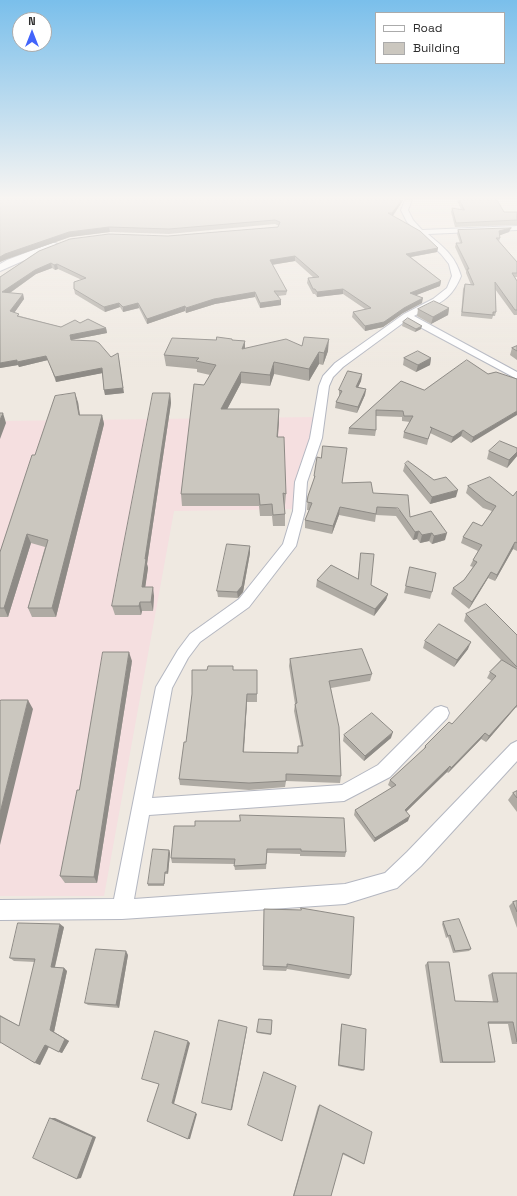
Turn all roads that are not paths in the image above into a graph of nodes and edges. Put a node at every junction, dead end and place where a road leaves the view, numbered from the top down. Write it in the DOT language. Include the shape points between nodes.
graph roads {
  1 [pos="27,256"];
  2 [pos="446,256"];
  3 [pos="0,268"];
  4 [pos="407,316"];
  5 [pos="517,376"];
  6 [pos="441,713"];
  7 [pos="517,749"];
  8 [pos="141,807"];
  9 [pos="122,909"];
  10 [pos="0,910"];
  1 -- 3 [label="street"];
  2 -- 4 [label="street" via="456,271 457,278 451,290"];
  4 -- 5 [label="street"];
  4 -- 8 [label="street" via="339,365 328,376 324,386 316,438 301,482 299,511 289,546 244,603 194,638 164,687"];
  6 -- 8 [label="street" via="384,771 344,793"];
  7 -- 9 [label="street" via="414,859 390,881 345,894"];
  8 -- 9 [label="street"];
  9 -- 10 [label="street"];
}
